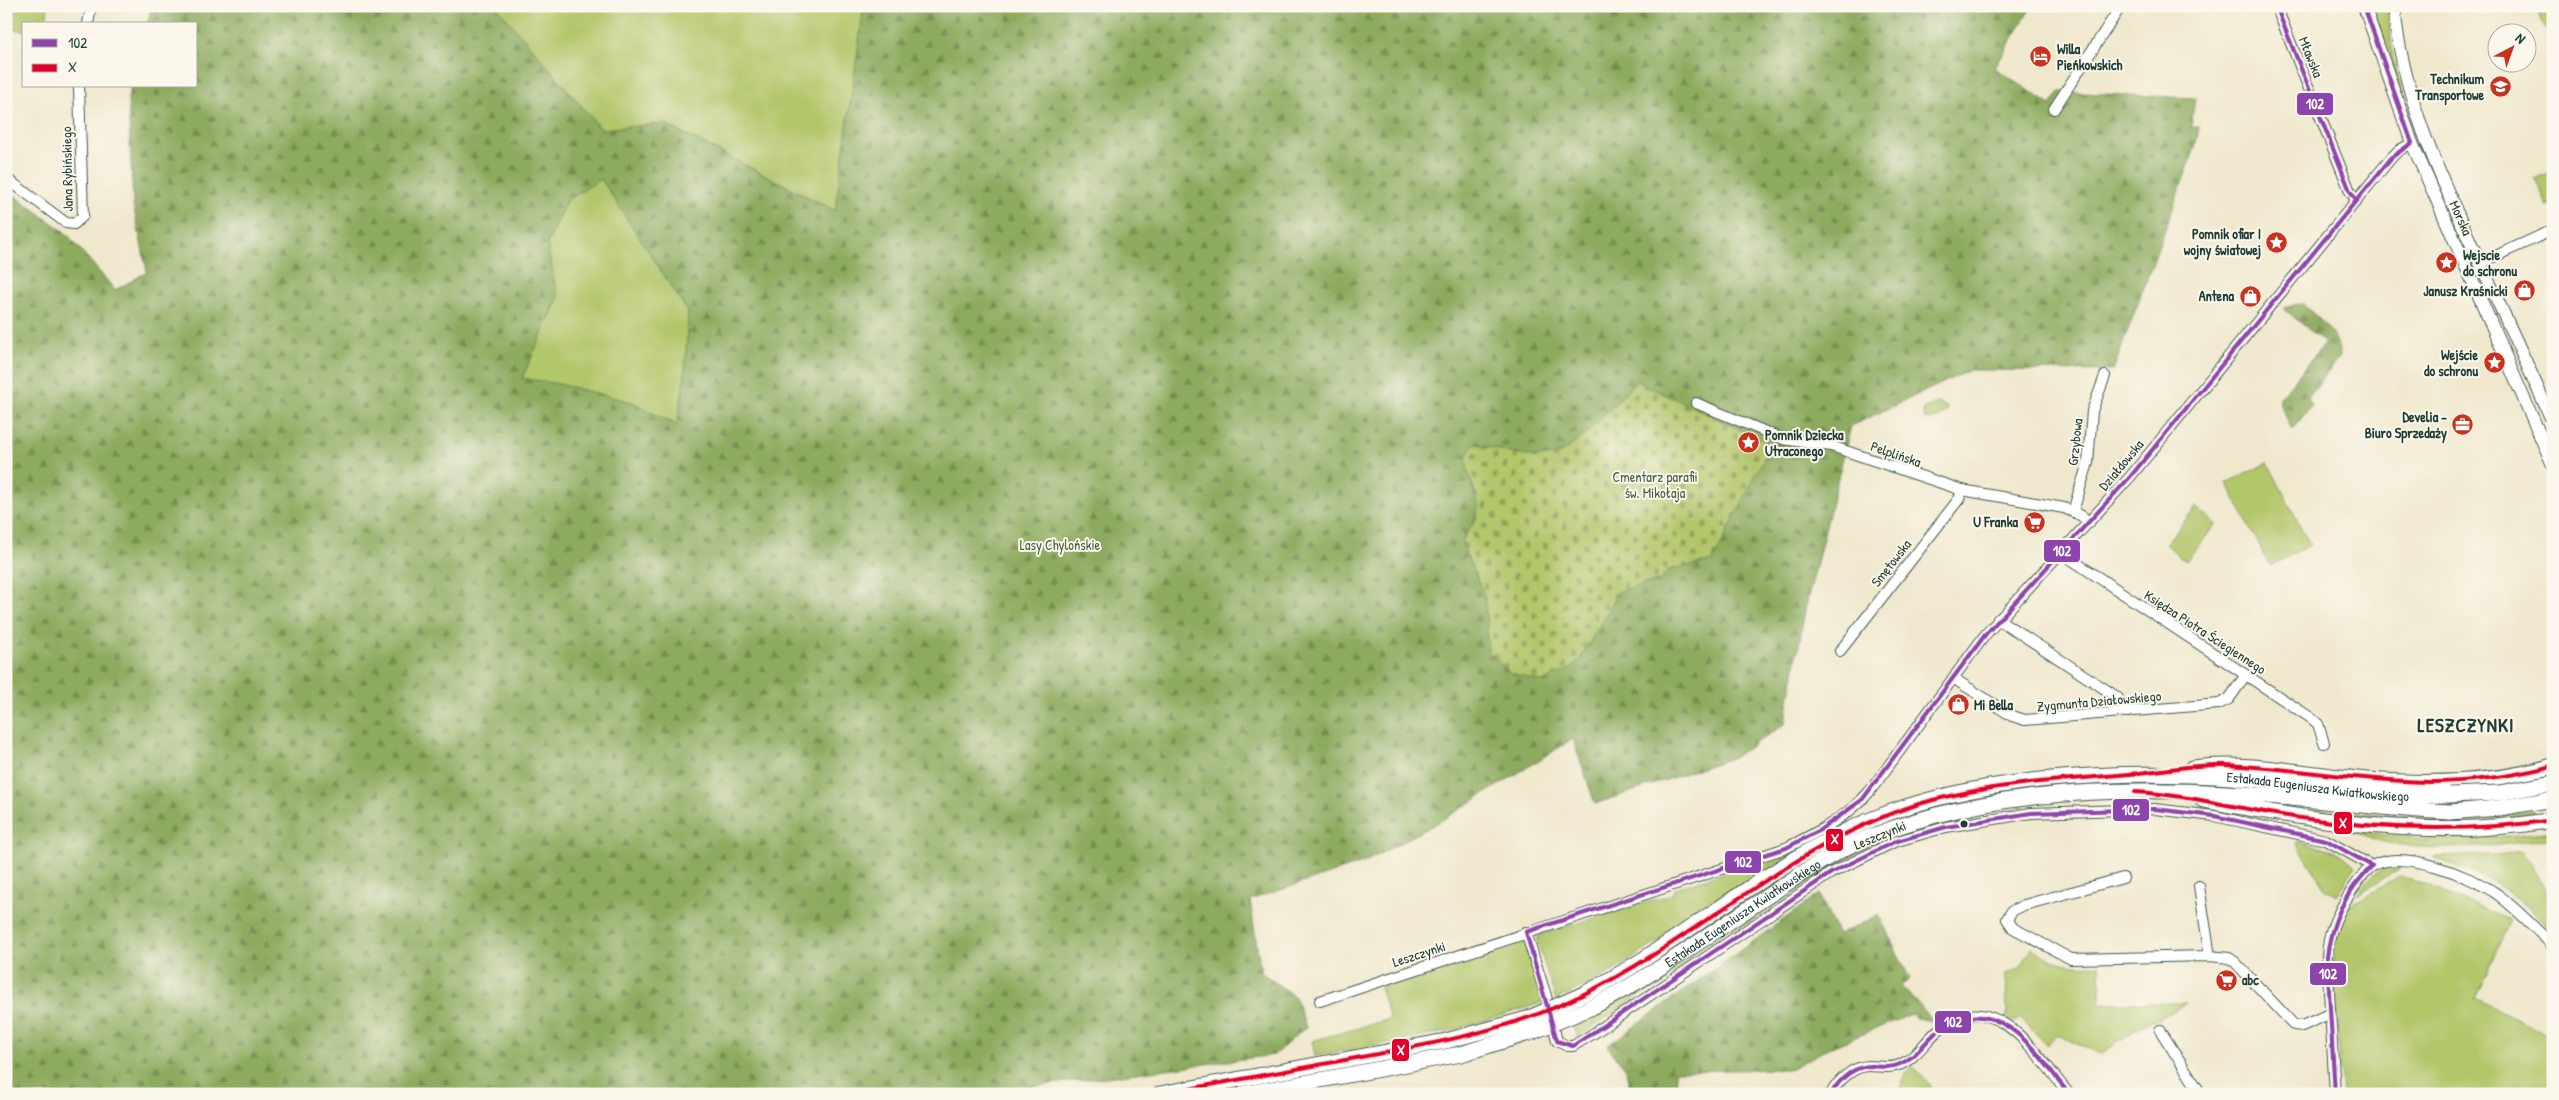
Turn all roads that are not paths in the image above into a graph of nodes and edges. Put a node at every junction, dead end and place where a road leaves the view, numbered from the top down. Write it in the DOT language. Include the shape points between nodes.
graph roads {
  1 [pos="91,6"];
  2 [pos="2121,6"];
  3 [pos="2276,6"];
  4 [pos="2364,6"];
  5 [pos="2394,6"];
  6 [pos="88,22"];
  7 [pos="80,88"];
  8 [pos="2054,109"];
  9 [pos="2412,143"];
  10 [pos="6,178"];
  11 [pos="2357,200"];
  12 [pos="2553,230"];
  13 [pos="2480,263"];
  14 [pos="2105,376"];
  15 [pos="1696,403"];
  16 [pos="2553,422"];
  17 [pos="2553,465"];
  18 [pos="1962,490"];
  19 [pos="2073,511"];
  20 [pos="2089,523"];
  21 [pos="2060,552"];
  22 [pos="1998,619"];
  23 [pos="1840,651"];
  24 [pos="2245,676"];
  25 [pos="1953,678"];
  26 [pos="2128,712"];
  27 [pos="2324,743"];
  28 [pos="2553,766"];
  29 [pos="2532,772"];
  30 [pos="2133,774"];
  31 [pos="2553,783"];
  32 [pos="2164,792"];
  33 [pos="2553,799"];
  34 [pos="1854,807"];
  35 [pos="2546,821"];
  36 [pos="2372,866"];
  37 [pos="2123,878"];
  38 [pos="2199,886"];
  39 [pos="1526,932"];
  40 [pos="2553,946"];
  41 [pos="2210,956"];
  42 [pos="1320,1000"];
  43 [pos="1587,1001"];
  44 [pos="2329,1014"];
  45 [pos="2160,1030"];
  46 [pos="1160,1094"];
  47 [pos="1244,1094"];
  48 [pos="1831,1094"];
  49 [pos="2069,1094"];
  50 [pos="2202,1094"];
  51 [pos="2335,1094"];
  1 -- 6 [label="street"];
  2 -- 8 [label="street"];
  3 -- 11 [label="street, Mławska" via="2350,191"];
  4 -- 9 [label="main road, Morska"];
  5 -- 13 [label="main road, Morska" via="2400,58 2411,97 2441,176"];
  7 -- 10 [label="street, Jana Rybińskiego" via="83,216 74,224 66,223"];
  9 -- 11 [label="street, Działdowska" via="2398,151"];
  9 -- 17 [label="main road, Morska"];
  11 -- 20 [label="street, Działdowska"];
  12 -- 13 [label="street"];
  13 -- 16 [label="main road, Morska"];
  14 -- 19 [label="street, Grzybowa" via="2092,411 2088,463"];
  15 -- 18 [label="street, Pelplińska" via="1783,439 1831,446"];
  18 -- 19 [label="street, Pelplińska"];
  18 -- 23 [label="street, Smętowska" via="1959,499"];
  19 -- 20 [label="street, Pelplińska"];
  20 -- 21 [label="street, Działdowska"];
  21 -- 22 [label="street, Działdowska"];
  21 -- 24 [label="street, Księdza Piotra Ściegiennego"];
  22 -- 25 [label="street, Działdowska"];
  22 -- 26 [label="street" via="2118,697"];
  24 -- 26 [label="street, Zygmunta Działowskiego" via="2229,699 2219,704"];
  24 -- 27 [label="street, Księdza Piotra Ściegiennego" via="2311,718 2318,724"];
  25 -- 26 [label="street, Zygmunta Działowskiego" via="2018,719"];
  25 -- 34 [label="street, Działdowska" via="1870,791"];
  28 -- 29 [label="highway"];
  29 -- 30 [label="highway" via="2438,783 2367,780 2219,765"];
  29 -- 35 [label="highway"];
  30 -- 31 [label="highway, Estakada Eugeniusza Kwiatkowskiego, bridge" via="2224,777 2382,795 2499,793"];
  30 -- 43 [label="highway, Estakada Eugeniusza Kwiatkowskiego" via="2004,786 1933,800 1873,819 1836,836 1791,863 1638,963"];
  32 -- 33 [label="highway, Estakada Eugeniusza Kwiatkowskiego, bridge" via="2225,793 2450,812"];
  32 -- 35 [label="highway" via="2300,818 2378,827 2460,830"];
  32 -- 43 [label="highway, Estakada Eugeniusza Kwiatkowskiego" via="2048,795 1978,806 1892,829 1850,846 1802,874 1644,978"];
  34 -- 39 [label="street, Leszczynki" via="1786,848"];
  36 -- 39 [label="street, Leszczynki" via="2326,840 2214,816 2155,809 2031,813 1940,828 1894,842 1831,873 1573,1046 1559,1043 1555,1036"];
  36 -- 40 [label="street" via="2389,859 2408,860 2452,872 2505,900"];
  36 -- 44 [label="street" via="2341,908 2329,935"];
  37 -- 41 [label="street" via="2024,905 2012,911 2008,920 2013,928 2071,959"];
  38 -- 41 [label="street"];
  39 -- 42 [label="street, Leszczynki"];
  41 -- 44 [label="street" via="2235,962 2294,1025 2302,1026"];
  43 -- 46 [label="highway, Estakada Eugeniusza Kwiatkowskiego, bridge" via="1446,1042"];
  43 -- 47 [label="highway, Estakada Eugeniusza Kwiatkowskiego, bridge" via="1520,1037 1461,1054"];
  44 -- 51 [label="street"];
  45 -- 50 [label="street"];
  48 -- 49 [label="street" via="1858,1068 1902,1064 1937,1030 1968,1015 1984,1015 2011,1027"];
}
